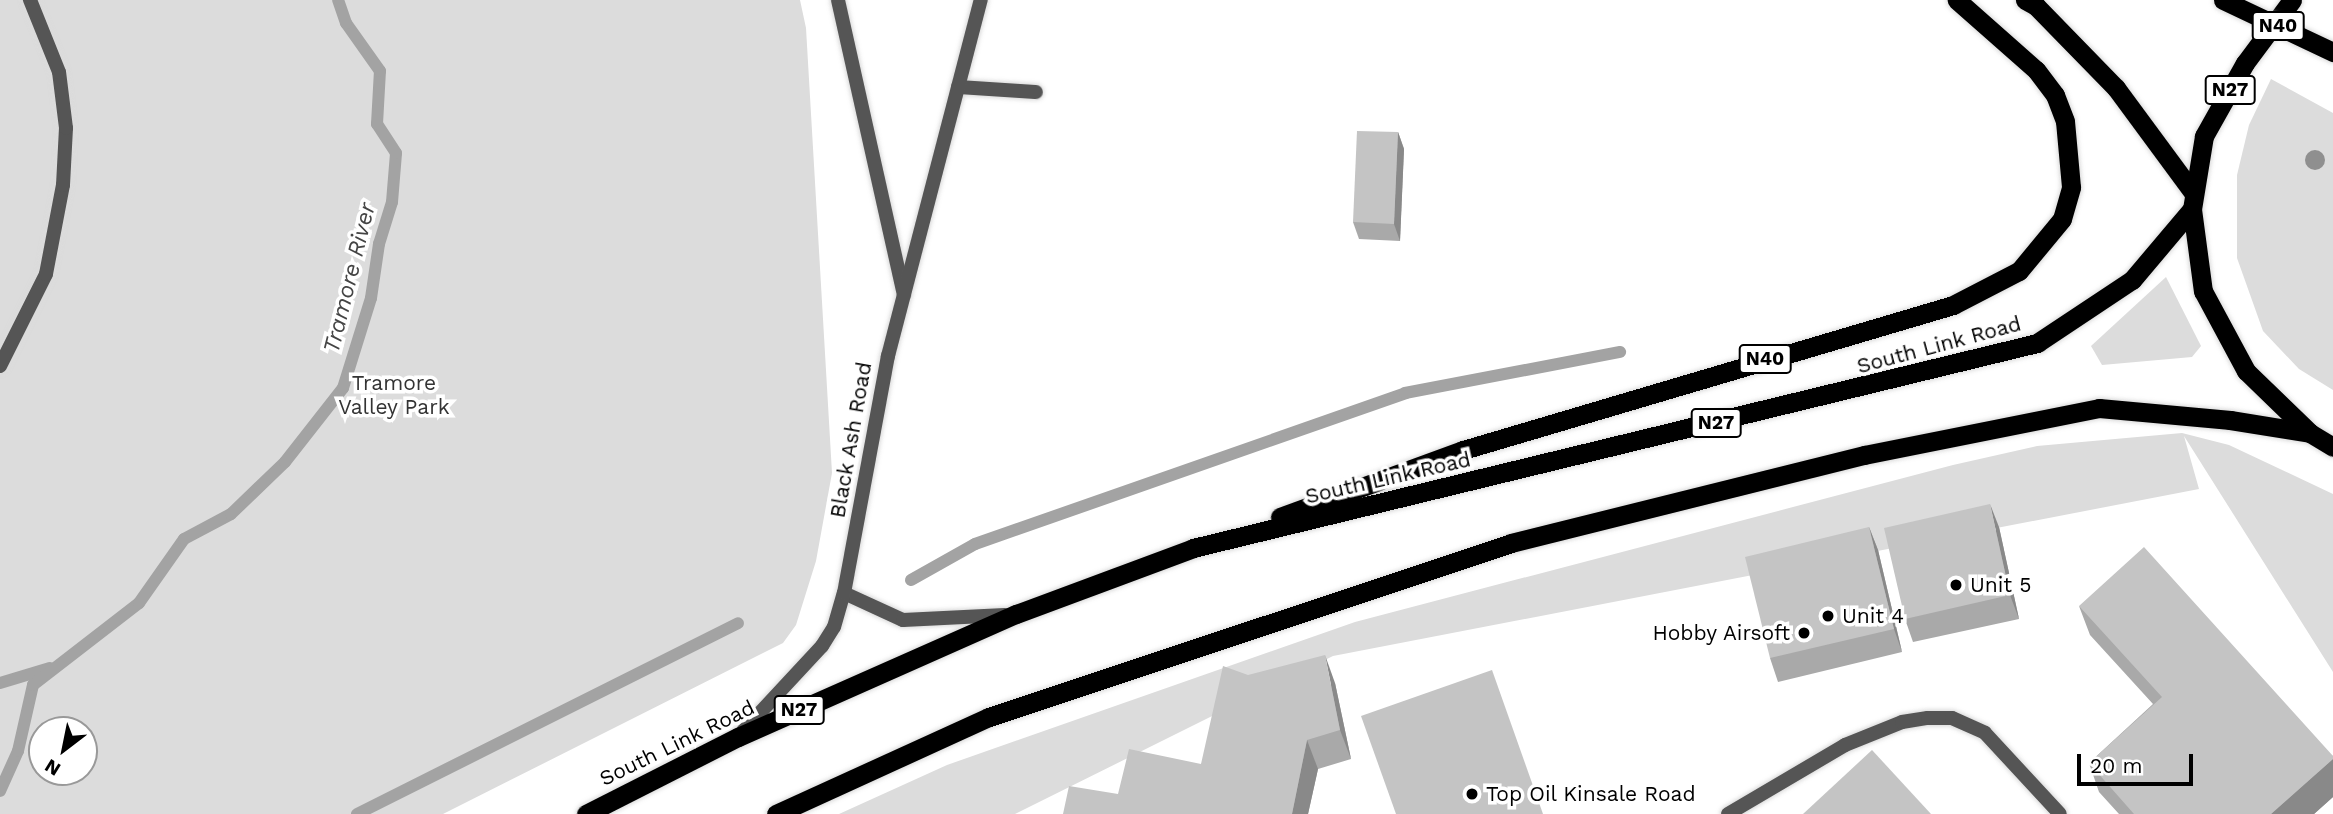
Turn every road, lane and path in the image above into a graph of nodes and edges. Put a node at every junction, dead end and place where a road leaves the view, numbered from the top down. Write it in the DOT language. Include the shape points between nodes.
graph roads {
  1 [pos="30,0"];
  2 [pos="838,0"];
  3 [pos="981,0"];
  4 [pos="1957,0"];
  5 [pos="2025,0"];
  6 [pos="2223,0"];
  7 [pos="2292,0"];
  8 [pos="2333,52"];
  9 [pos="958,87"];
  10 [pos="1036,92"];
  11 [pos="2192,200"];
  12 [pos="904,295"];
  13 [pos="0,366"];
  14 [pos="2309,433"];
  15 [pos="2333,447"];
  16 [pos="1193,548"];
  17 [pos="844,593"];
  18 [pos="1016,614"];
  19 [pos="738,737"];
  20 [pos="586,814"];
  21 [pos="776,814"];
  22 [pos="1728,814"];
  23 [pos="2060,814"];
  1 -- 13 [label="street" via="59,72 66,128 63,185 46,274"];
  2 -- 12 [label="street"];
  3 -- 9 [label="street"];
  4 -- 16 [label="highway, N40" via="2036,70 2055,95 2069,143 2071,187 2062,219 2030,261 2002,283 1953,304 1463,450"];
  5 -- 11 [label="highway" via="2116,88"];
  6 -- 8 [label="highway, N40, bridge"];
  7 -- 11 [label="highway, N27" via="2245,63 2204,136"];
  9 -- 10 [label="street"];
  9 -- 12 [label="street, Black Ash Road"];
  11 -- 14 [label="highway, N27" via="2210,305 2246,371"];
  11 -- 16 [label="highway, South Link Road / N27" via="2132,280 2037,342"];
  12 -- 17 [label="street, Black Ash Road" via="887,356"];
  14 -- 15 [label="highway, N27"];
  14 -- 21 [label="highway, N27" via="2230,420 2099,408 1864,455 1511,543 989,718"];
  16 -- 18 [label="highway, South Link Road / N27"];
  17 -- 18 [label="street" via="903,620"];
  17 -- 19 [label="street, Black Ash Road" via="822,646"];
  18 -- 19 [label="highway, South Link Road / N27"];
  19 -- 20 [label="highway, South Link Road / N27"];
  22 -- 23 [label="street" via="1845,745 1902,722 1928,718 1952,718 1985,733"];
}
